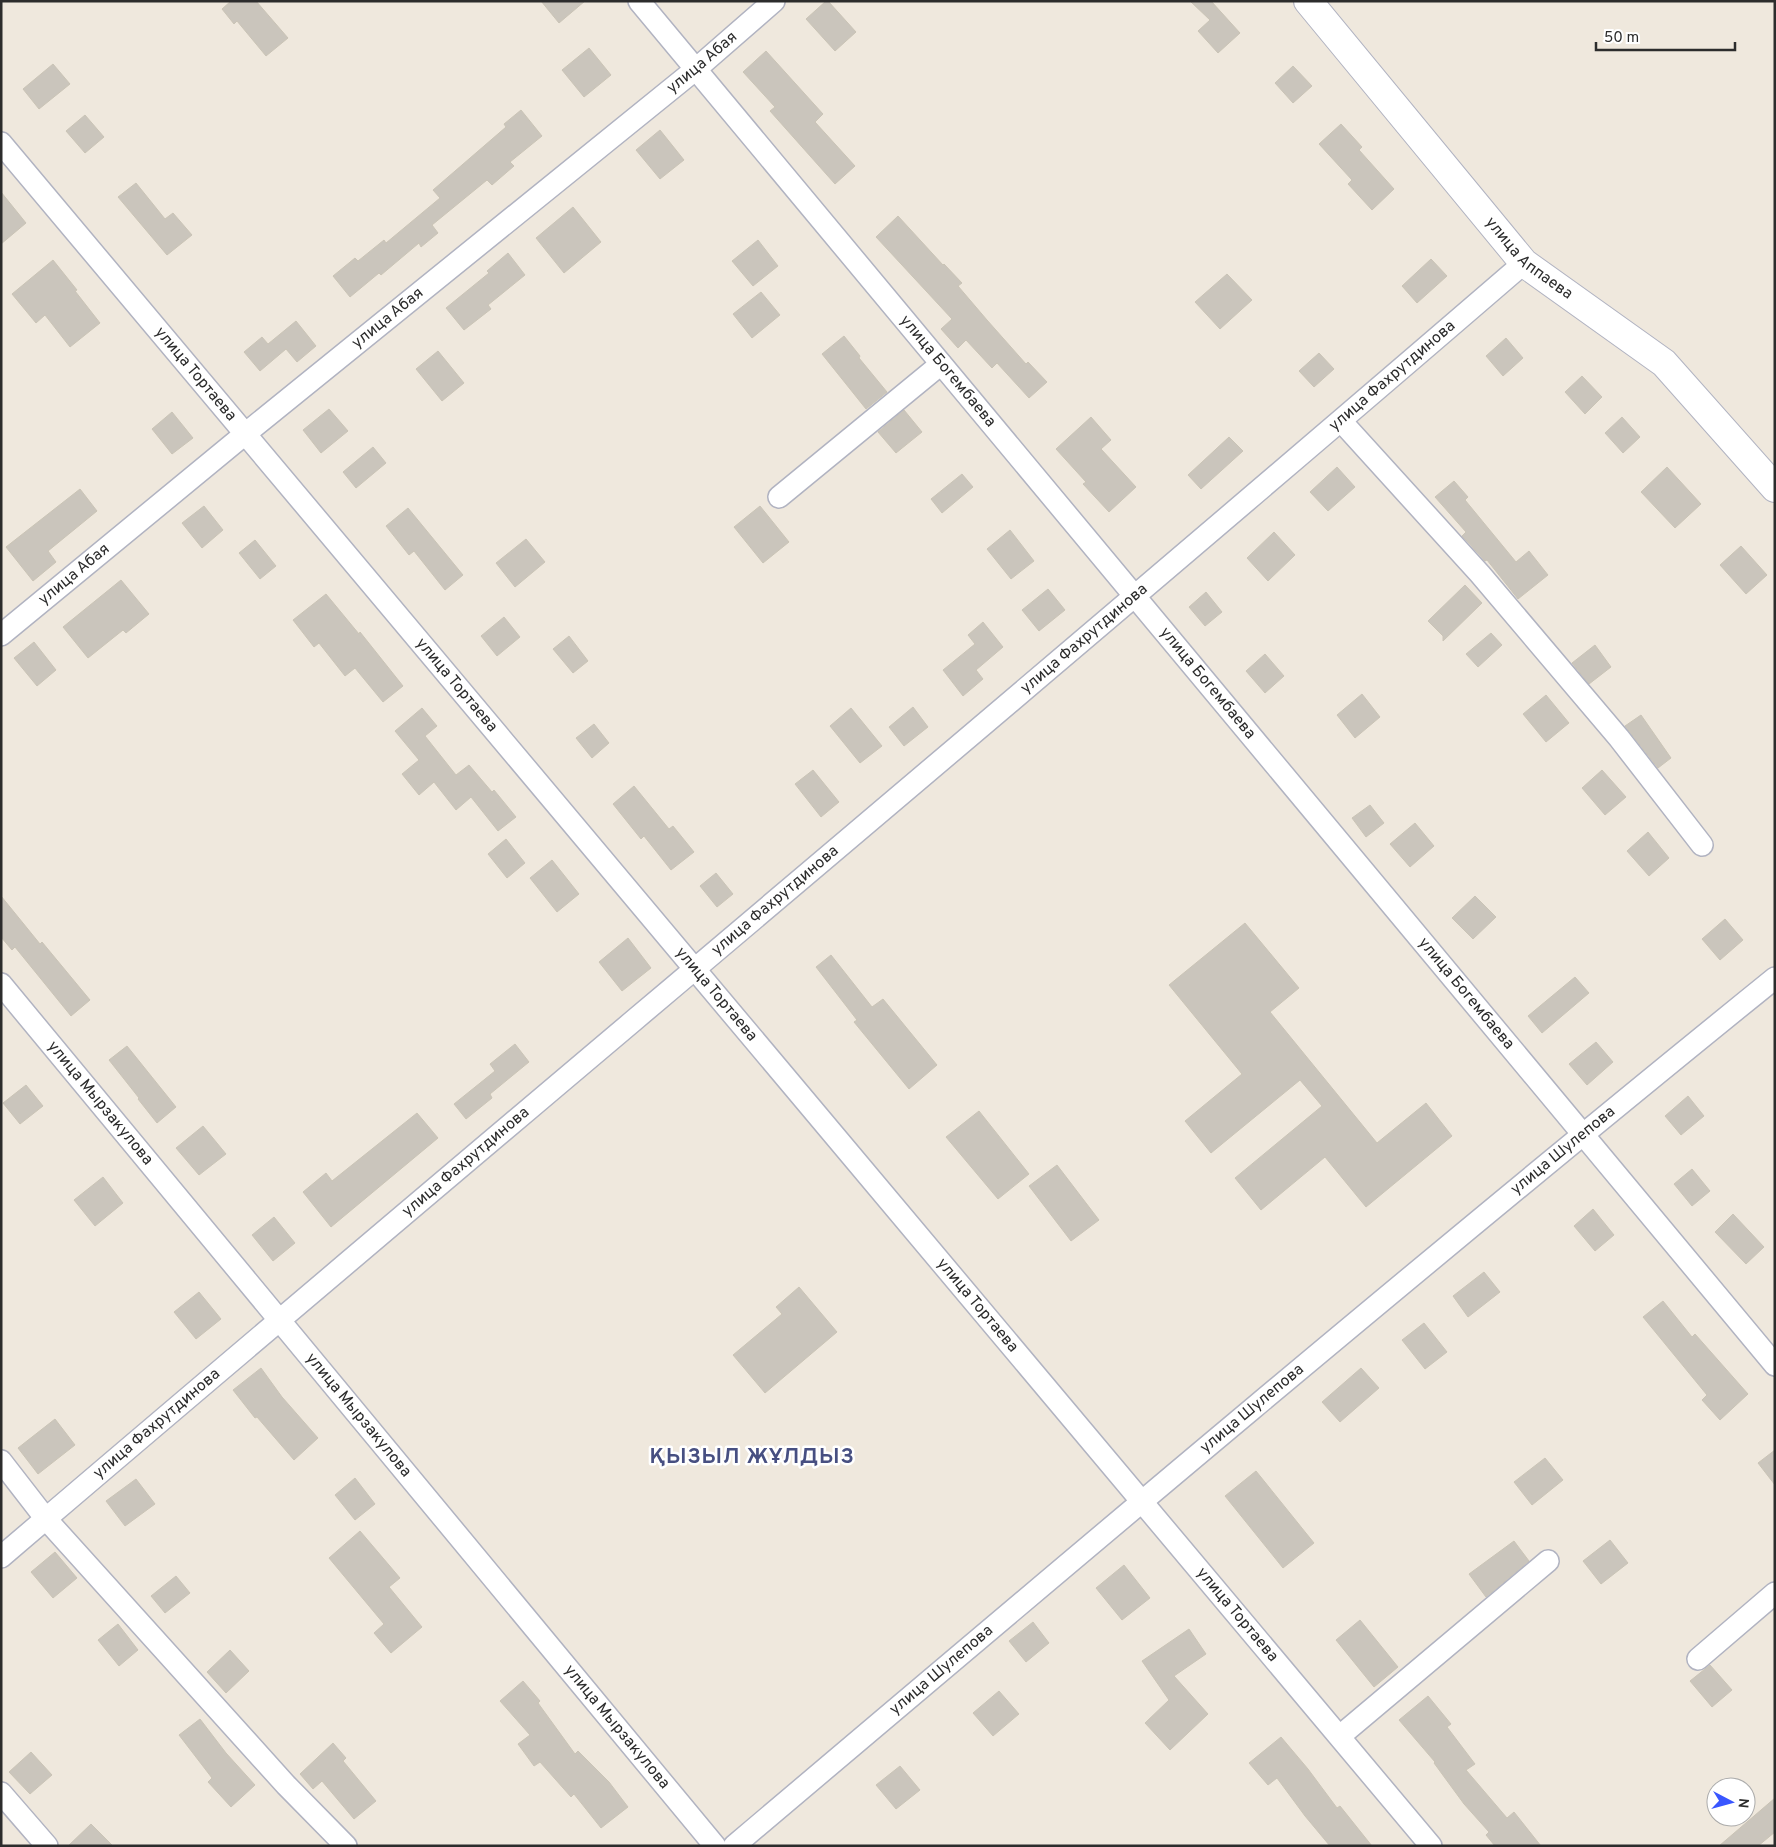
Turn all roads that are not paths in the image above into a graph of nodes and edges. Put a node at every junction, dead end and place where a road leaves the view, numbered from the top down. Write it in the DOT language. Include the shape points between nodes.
graph roads {
  1 [pos="639,1"];
  2 [pos="774,1"];
  3 [pos="1308,1"];
  4 [pos="696,69"];
  5 [pos="1,143"];
  6 [pos="1524,263"];
  7 [pos="941,364"];
  8 [pos="1341,421"];
  9 [pos="245,434"];
  10 [pos="1775,488"];
  11 [pos="779,497"];
  12 [pos="1135,597"];
  13 [pos="1,635"];
  14 [pos="1702,845"];
  15 [pos="695,969"];
  16 [pos="1775,978"];
  17 [pos="1,984"];
  18 [pos="1582,1134"];
  19 [pos="279,1319"];
  20 [pos="1775,1365"];
  21 [pos="1,1461"];
  22 [pos="1142,1500"];
  23 [pos="46,1519"];
  24 [pos="1,1557"];
  25 [pos="1548,1561"];
  26 [pos="1775,1593"];
  27 [pos="1698,1659"];
  28 [pos="1340,1736"];
  29 [pos="1,1793"];
  30 [pos="46,1846"];
  31 [pos="346,1846"];
  32 [pos="715,1846"];
  33 [pos="734,1846"];
  34 [pos="1432,1846"];
  1 -- 4 [label="street, улица Богембаева"];
  2 -- 4 [label="street, улица Абая"];
  3 -- 6 [label="main road, улица Аппаева"];
  4 -- 7 [label="street, улица Богембаева"];
  4 -- 9 [label="street, улица Абая"];
  5 -- 9 [label="street, улица Тортаева"];
  6 -- 8 [label="street, улица Фахрутдинова"];
  6 -- 10 [label="main road, улица Аппаева" via="1664,363"];
  7 -- 11 [label="street"];
  7 -- 12 [label="street, улица Богембаева"];
  8 -- 12 [label="street, улица Фахрутдинова"];
  8 -- 14 [label="street" via="1518,618 1619,738"];
  9 -- 13 [label="street, улица Абая"];
  9 -- 15 [label="street, улица Тортаева"];
  12 -- 15 [label="street, улица Фахрутдинова"];
  12 -- 18 [label="street, улица Богембаева"];
  15 -- 19 [label="street, улица Фахрутдинова"];
  15 -- 22 [label="street, улица Тортаева"];
  16 -- 18 [label="street, улица Шулепова"];
  17 -- 19 [label="street, улица Мырзакулова"];
  18 -- 20 [label="street, улица Богембаева"];
  18 -- 22 [label="street, улица Шулепова"];
  19 -- 23 [label="street, улица Фахрутдинова"];
  19 -- 32 [label="street, улица Мырзакулова"];
  21 -- 23 [label="street"];
  22 -- 28 [label="street, улица Тортаева"];
  22 -- 33 [label="street, улица Шулепова"];
  23 -- 24 [label="street, улица Фахрутдинова"];
  23 -- 31 [label="street" via="286,1785"];
  25 -- 28 [label="street"];
  26 -- 27 [label="street"];
  28 -- 34 [label="street, улица Тортаева"];
  29 -- 30 [label="street"];
}
